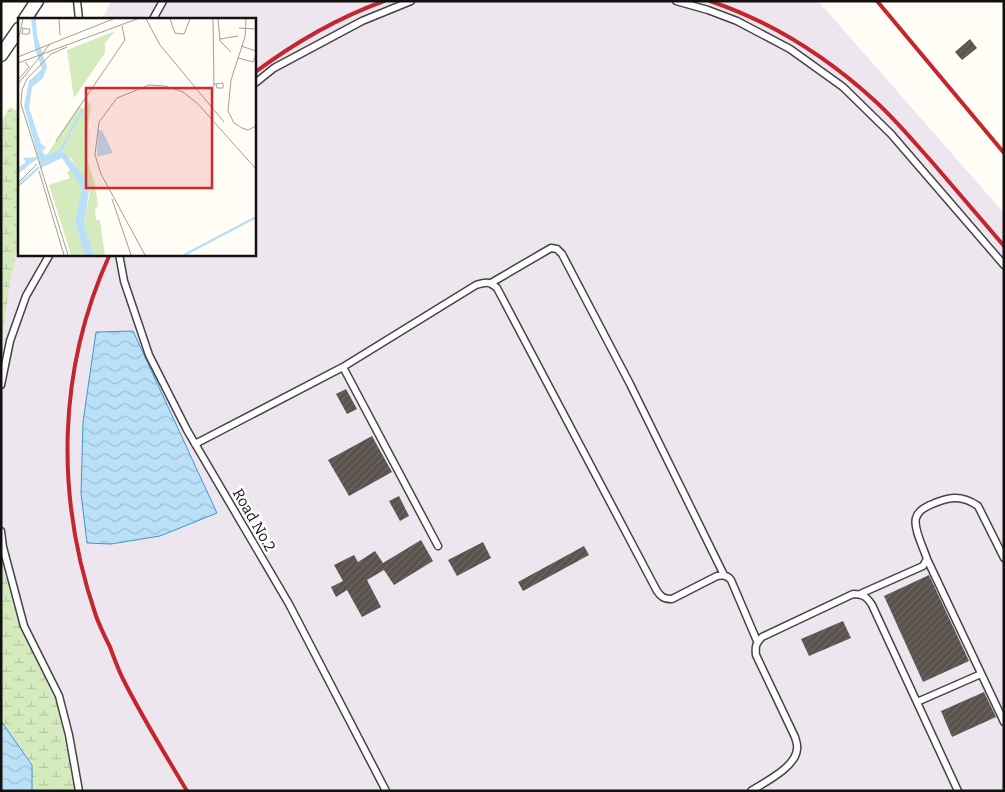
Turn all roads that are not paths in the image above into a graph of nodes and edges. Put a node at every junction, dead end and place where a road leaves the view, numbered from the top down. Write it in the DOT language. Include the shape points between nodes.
graph roads {
  1 [pos="37,1"];
  2 [pos="77,1"];
  3 [pos="163,1"];
  4 [pos="411,1"];
  5 [pos="676,1"];
  6 [pos="26,18"];
  7 [pos="79,18"];
  8 [pos="154,18"];
  9 [pos="18,30"];
  10 [pos="1,55"];
  11 [pos="255,83"];
  12 [pos="49,255"];
  13 [pos="119,255"];
  14 [pos="1004,264"];
  15 [pos="492,283"];
  16 [pos="343,367"];
  17 [pos="1,385"];
  18 [pos="196,444"];
  19 [pos="1,531"];
  20 [pos="438,546"];
  21 [pos="1004,558"];
  22 [pos="927,559"];
  23 [pos="724,575"];
  24 [pos="860,594"];
  25 [pos="757,642"];
  26 [pos="981,674"];
  27 [pos="917,702"];
  28 [pos="1004,722"];
  29 [pos="79,791"];
  30 [pos="386,791"];
  31 [pos="751,791"];
  32 [pos="958,791"];
  1 -- 6 [label="street"];
  2 -- 7 [label="lane"];
  3 -- 8 [label="lane"];
  4 -- 11 [label="lane" via="362,21 274,68"];
  5 -- 14 [label="lane" via="737,21 790,49 844,88 891,134"];
  9 -- 10 [label="street"];
  12 -- 17 [label="lane" via="26,296 10,341"];
  13 -- 18 [label="lane, Road No.2" via="124,281 150,354"];
  15 -- 16 [label="lane" via="476,285"];
  15 -- 23 [label="lane" via="498,288 661,596 672,598"];
  15 -- 23 [label="lane" via="551,248 562,254"];
  16 -- 18 [label="lane"];
  16 -- 20 [label="lane"];
  18 -- 30 [label="lane, Road No.2" via="289,604"];
  19 -- 29 [label="lane" via="24,626 59,696"];
  21 -- 22 [label="lane" via="978,506 960,498 948,498 921,509 916,518"];
  22 -- 24 [label="lane" via="923,566"];
  22 -- 26 [label="lane"];
  23 -- 25 [label="lane" via="731,580"];
  24 -- 25 [label="lane" via="853,594"];
  24 -- 27 [label="lane" via="872,605"];
  25 -- 31 [label="lane" via="756,655 795,737 797,750 782,771"];
  26 -- 27 [label="lane"];
  26 -- 28 [label="lane"];
  27 -- 32 [label="lane"];
}
